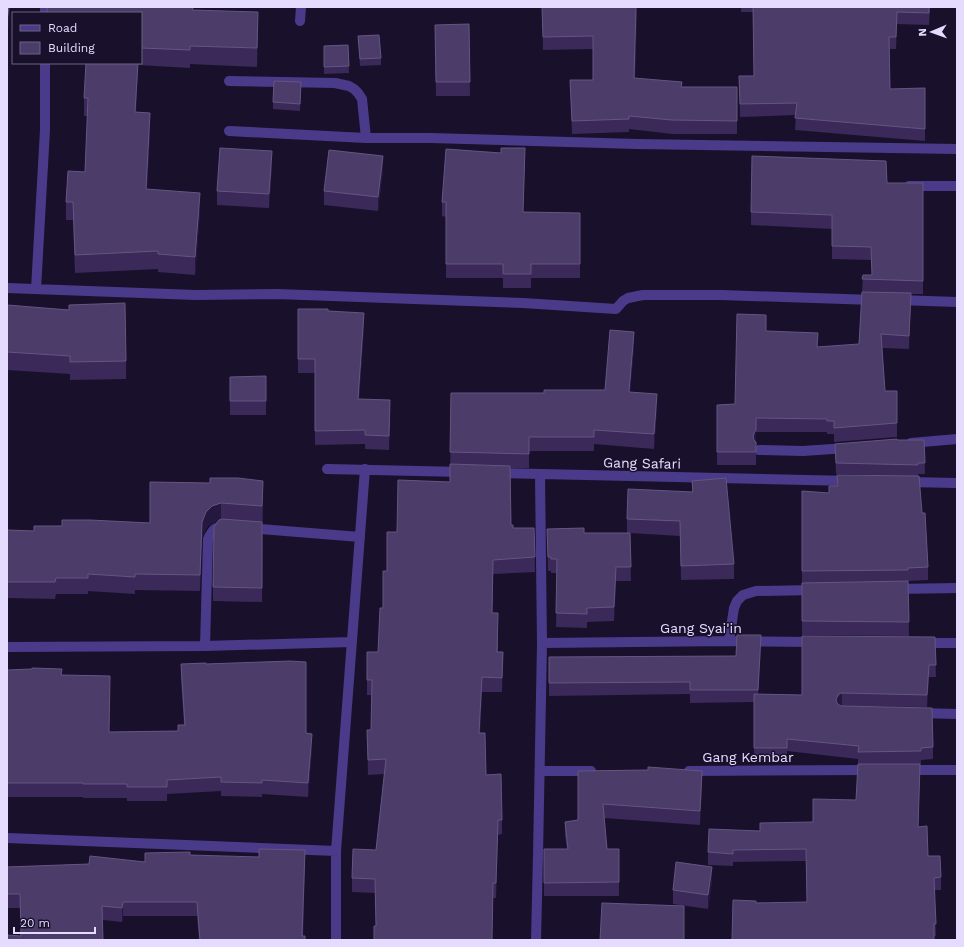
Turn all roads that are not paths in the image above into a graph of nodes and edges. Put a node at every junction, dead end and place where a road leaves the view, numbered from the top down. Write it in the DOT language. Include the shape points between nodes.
graph roads {
  1 [pos="301,7"];
  2 [pos="300,21"];
  3 [pos="45,64"];
  4 [pos="229,81"];
  5 [pos="228,131"];
  6 [pos="366,138"];
  7 [pos="957,149"];
  8 [pos="903,186"];
  9 [pos="957,186"];
  10 [pos="7,288"];
  11 [pos="36,289"];
  12 [pos="957,302"];
  13 [pos="957,439"];
  14 [pos="903,443"];
  15 [pos="857,447"];
  16 [pos="759,450"];
  17 [pos="327,469"];
  18 [pos="365,470"];
  19 [pos="540,475"];
  20 [pos="863,481"];
  21 [pos="894,482"];
  22 [pos="957,483"];
  23 [pos="360,537"];
  24 [pos="957,588"];
  25 [pos="887,589"];
  26 [pos="826,590"];
  27 [pos="729,641"];
  28 [pos="352,642"];
  29 [pos="824,642"];
  30 [pos="542,643"];
  31 [pos="910,643"];
  32 [pos="957,643"];
  33 [pos="205,646"];
  34 [pos="7,647"];
  35 [pos="911,713"];
  36 [pos="957,714"];
  37 [pos="880,770"];
  38 [pos="896,770"];
  39 [pos="957,770"];
  40 [pos="540,771"];
  41 [pos="604,771"];
  42 [pos="683,771"];
  43 [pos="7,838"];
  44 [pos="336,851"];
  45 [pos="336,940"];
  46 [pos="536,940"];
  1 -- 2 [label="street"];
  3 -- 11 [label="street" via="45,130"];
  4 -- 6 [label="street" via="336,83 349,86 362,99"];
  5 -- 6 [label="street"];
  6 -- 7 [label="street"];
  8 -- 9 [label="street"];
  10 -- 11 [label="street"];
  11 -- 12 [label="street" via="196,296 277,294 616,309 628,298 643,295"];
  13 -- 14 [label="street"];
  15 -- 16 [label="street" via="803,451"];
  17 -- 18 [label="street, Gang Safari"];
  18 -- 19 [label="street, Gang Safari"];
  18 -- 23 [label="street"];
  19 -- 20 [label="street, Gang Safari"];
  19 -- 30 [label="street"];
  21 -- 22 [label="street"];
  23 -- 28 [label="street"];
  23 -- 33 [label="street" via="221,526 212,530 208,539"];
  24 -- 25 [label="street"];
  26 -- 27 [label="street" via="756,591 743,595 734,608"];
  27 -- 29 [label="street, Gang Syai'in"];
  27 -- 30 [label="street, Gang Syai'in"];
  28 -- 33 [label="street"];
  28 -- 44 [label="street"];
  30 -- 40 [label="street"];
  31 -- 32 [label="street"];
  33 -- 34 [label="street"];
  35 -- 36 [label="street"];
  37 -- 42 [label="street, Gang Kembar"];
  38 -- 39 [label="street"];
  40 -- 41 [label="street"];
  40 -- 46 [label="street"];
  43 -- 44 [label="street"];
  44 -- 45 [label="street"];
}
